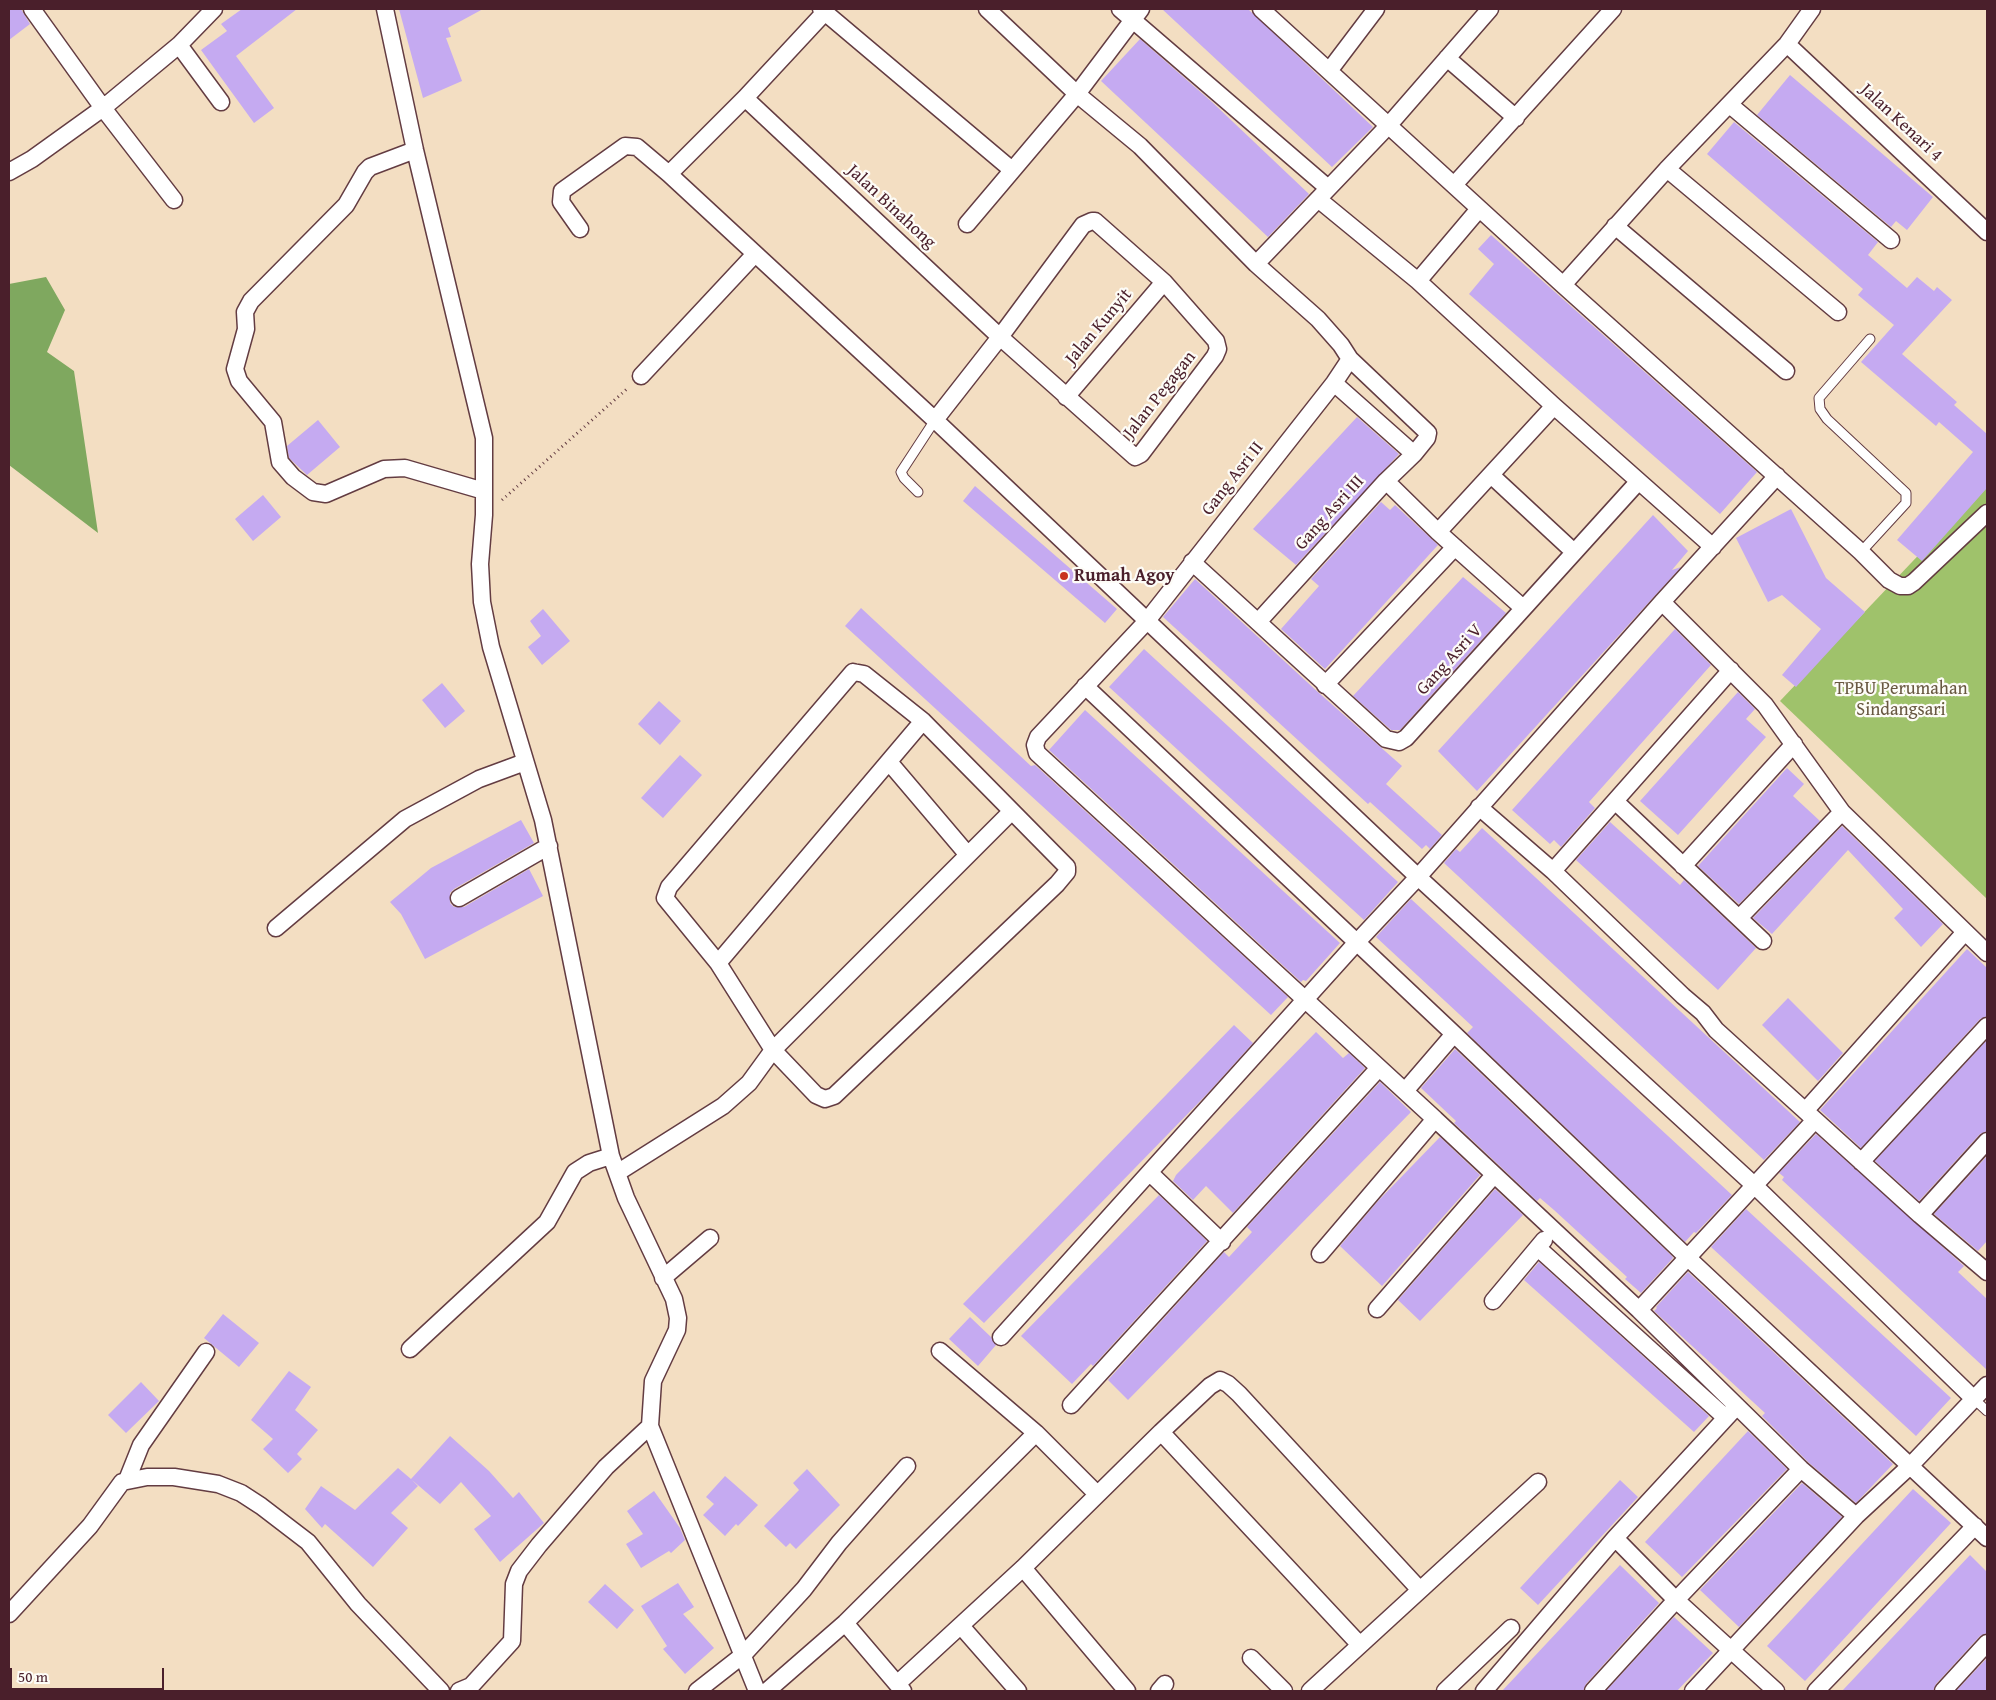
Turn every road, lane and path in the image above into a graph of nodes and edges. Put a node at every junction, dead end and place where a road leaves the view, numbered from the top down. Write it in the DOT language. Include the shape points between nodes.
graph roads {
  1 [pos="32,9"];
  2 [pos="214,9"];
  3 [pos="385,9"];
  4 [pos="987,9"];
  5 [pos="1120,9"];
  6 [pos="1261,9"];
  7 [pos="1376,9"];
  8 [pos="1490,9"];
  9 [pos="1613,9"];
  10 [pos="1812,9"];
  11 [pos="823,10"];
  12 [pos="1136,15"];
  13 [pos="1787,44"];
  14 [pos="179,45"];
  15 [pos="1447,58"];
  16 [pos="1329,71"];
  17 [pos="1077,94"];
  18 [pos="221,102"];
  19 [pos="749,102"];
  20 [pos="1730,105"];
  21 [pos="103,108"];
  22 [pos="1516,118"];
  23 [pos="1388,126"];
  24 [pos="415,150"];
  25 [pos="1667,168"];
  26 [pos="1012,170"];
  27 [pos="9,172"];
  28 [pos="669,174"];
  29 [pos="1454,185"];
  30 [pos="1323,193"];
  31 [pos="174,200"];
  32 [pos="1479,209"];
  33 [pos="967,224"];
  34 [pos="1615,226"];
  35 [pos="580,229"];
  36 [pos="1987,232"];
  37 [pos="1891,240"];
  38 [pos="755,254"];
  39 [pos="1256,264"];
  40 [pos="1418,281"];
  41 [pos="1164,282"];
  42 [pos="1562,284"];
  43 [pos="1838,312"];
  44 [pos="1000,337"];
  45 [pos="1870,338"];
  46 [pos="1350,359"];
  47 [pos="1786,371"];
  48 [pos="641,376"];
  49 [pos="1334,384"];
  50 [pos="1066,397"];
  51 [pos="1554,406"];
  52 [pos="935,420"];
  53 [pos="1128,453"];
  54 [pos="1414,454"];
  55 [pos="1491,475"];
  56 [pos="1777,476"];
  57 [pos="1386,481"];
  58 [pos="1638,482"];
  59 [pos="484,491"];
  60 [pos="918,492"];
  61 [pos="1987,513"];
  62 [pos="484,515"];
  63 [pos="1438,532"];
  64 [pos="1455,547"];
  65 [pos="1713,548"];
  66 [pos="1574,552"];
  67 [pos="1862,552"];
  68 [pos="1192,562"];
  69 [pos="1662,602"];
  70 [pos="1523,608"];
  71 [pos="1146,622"];
  72 [pos="1258,622"];
  73 [pos="1731,670"];
  74 [pos="1085,686"];
  75 [pos="1326,686"];
  76 [pos="923,722"];
  77 [pos="1794,744"];
  78 [pos="525,762"];
  79 [pos="889,762"];
  80 [pos="1616,802"];
  81 [pos="1479,807"];
  82 [pos="1011,812"];
  83 [pos="1842,812"];
  84 [pos="549,846"];
  85 [pos="968,855"];
  86 [pos="1683,866"];
  87 [pos="1553,871"];
  88 [pos="1418,877"];
  89 [pos="459,898"];
  90 [pos="1740,917"];
  91 [pos="276,928"];
  92 [pos="1965,932"];
  93 [pos="1357,942"];
  94 [pos="1764,942"];
  95 [pos="1987,953"];
  96 [pos="718,963"];
  97 [pos="1304,1001"];
  98 [pos="1987,1026"];
  99 [pos="1454,1034"];
  100 [pos="773,1050"];
  101 [pos="1378,1069"];
  102 [pos="1405,1091"];
  103 [pos="1810,1115"];
  104 [pos="1435,1119"];
  105 [pos="1987,1141"];
  106 [pos="612,1156"];
  107 [pos="1861,1162"];
  108 [pos="617,1173"];
  109 [pos="1150,1173"];
  110 [pos="1494,1176"];
  111 [pos="1754,1184"];
  112 [pos="1920,1215"];
  113 [pos="1552,1231"];
  114 [pos="710,1238"];
  115 [pos="1222,1242"];
  116 [pos="1538,1248"];
  117 [pos="1320,1254"];
  118 [pos="1688,1258"];
  119 [pos="1987,1270"];
  120 [pos="663,1278"];
  121 [pos="1493,1301"];
  122 [pos="1377,1310"];
  123 [pos="1639,1310"];
  124 [pos="1001,1337"];
  125 [pos="410,1349"];
  126 [pos="940,1351"];
  127 [pos="206,1352"];
  128 [pos="1987,1385"];
  129 [pos="1974,1398"];
  130 [pos="1072,1405"];
  131 [pos="1987,1411"];
  132 [pos="1731,1413"];
  133 [pos="650,1426"];
  134 [pos="1161,1432"];
  135 [pos="1036,1433"];
  136 [pos="907,1466"];
  137 [pos="1910,1466"];
  138 [pos="1801,1469"];
  139 [pos="127,1480"];
  140 [pos="1538,1482"];
  141 [pos="1097,1494"];
  142 [pos="1856,1516"];
  143 [pos="1975,1526"];
  144 [pos="1615,1538"];
  145 [pos="1987,1538"];
  146 [pos="1023,1568"];
  147 [pos="1420,1590"];
  148 [pos="1676,1600"];
  149 [pos="9,1614"];
  150 [pos="845,1623"];
  151 [pos="961,1626"];
  152 [pos="1511,1628"];
  153 [pos="1987,1644"];
  154 [pos="1360,1645"];
  155 [pos="1731,1650"];
  156 [pos="743,1654"];
  157 [pos="1251,1658"];
  158 [pos="900,1688"];
  159 [pos="441,1691"];
  160 [pos="459,1691"];
  161 [pos="697,1691"];
  162 [pos="757,1691"];
  163 [pos="767,1691"];
  164 [pos="1018,1691"];
  165 [pos="1127,1691"];
  166 [pos="1284,1691"];
  167 [pos="1310,1691"];
  168 [pos="1445,1691"];
  169 [pos="1484,1691"];
  170 [pos="1592,1691"];
  171 [pos="1693,1691"];
  172 [pos="1776,1691"];
  173 [pos="1816,1691"];
  174 [pos="1944,1691"];
  1 -- 21 [label="street"];
  2 -- 14 [label="street"];
  3 -- 24 [label="street"];
  4 -- 17 [label="street"];
  5 -- 12 [label="street"];
  6 -- 16 [label="street"];
  7 -- 16 [label="street"];
  8 -- 15 [label="street"];
  9 -- 22 [label="street"];
  10 -- 13 [label="street"];
  11 -- 19 [label="street"];
  11 -- 26 [label="street"];
  12 -- 17 [label="street"];
  12 -- 30 [label="street"];
  13 -- 20 [label="street"];
  13 -- 36 [label="street, Jalan Kenari 4"];
  14 -- 18 [label="street"];
  14 -- 21 [label="street"];
  15 -- 22 [label="street"];
  15 -- 23 [label="street"];
  16 -- 23 [label="street"];
  17 -- 26 [label="street"];
  17 -- 39 [label="street" via="1140,146"];
  19 -- 28 [label="street"];
  19 -- 44 [label="street, Jalan Binahong"];
  20 -- 25 [label="street"];
  20 -- 37 [label="street"];
  21 -- 27 [label="street"];
  21 -- 31 [label="street"];
  22 -- 29 [label="street"];
  23 -- 29 [label="street"];
  23 -- 30 [label="street"];
  24 -- 59 [label="street" via="484,438"];
  24 -- 59 [label="street" via="370,167 346,205 251,301 245,312 246,329 235,369 239,381 273,422 280,462 293,477 314,492 326,494 384,469 405,468"];
  25 -- 34 [label="street"];
  25 -- 43 [label="street"];
  26 -- 33 [label="street"];
  28 -- 35 [label="street" via="637,147 625,146 562,191 561,202"];
  28 -- 38 [label="street"];
  29 -- 32 [label="street"];
  30 -- 39 [label="street"];
  30 -- 40 [label="street"];
  32 -- 40 [label="street"];
  32 -- 42 [label="street"];
  34 -- 42 [label="street"];
  34 -- 47 [label="street"];
  38 -- 48 [label="street"];
  38 -- 52 [label="street"];
  39 -- 46 [label="street" via="1318,319"];
  40 -- 51 [label="street"];
  41 -- 44 [label="street" via="1095,221 1083,226"];
  41 -- 50 [label="street, Jalan Kunyit"];
  41 -- 53 [label="street, Jalan Pegagan" via="1216,341 1218,349 1141,454 1135,457"];
  42 -- 56 [label="street"];
  44 -- 50 [label="street, Jalan Binahong"];
  44 -- 52 [label="street"];
  45 -- 67 [label="lane" via="1819,398 1820,409 1827,419 1906,493 1906,503"];
  46 -- 49 [label="street, Gang Asri II"];
  46 -- 54 [label="street, Gang Asri III" via="1427,431 1427,438"];
  48 -- 62 [label="path"];
  49 -- 54 [label="street"];
  49 -- 68 [label="street, Gang Asri II"];
  50 -- 53 [label="street, Jalan Binahong"];
  51 -- 55 [label="street"];
  51 -- 58 [label="street"];
  52 -- 60 [label="lane" via="901,472"];
  52 -- 71 [label="street"];
  54 -- 57 [label="street, Gang Asri III"];
  55 -- 63 [label="street"];
  55 -- 66 [label="street"];
  56 -- 65 [label="street"];
  56 -- 67 [label="street"];
  57 -- 63 [label="street"];
  57 -- 72 [label="street, Gang Asri III"];
  58 -- 65 [label="street"];
  58 -- 66 [label="street, Gang Asri V"];
  59 -- 62 [label="street"];
  61 -- 67 [label="street" via="1926,573 1908,586 1889,580"];
  62 -- 78 [label="street" via="480,564 482,602 493,655"];
  63 -- 64 [label="street"];
  64 -- 70 [label="street"];
  64 -- 75 [label="street"];
  65 -- 69 [label="street"];
  66 -- 70 [label="street, Gang Asri V"];
  68 -- 71 [label="street, Gang Asri II"];
  68 -- 72 [label="street"];
  69 -- 73 [label="street"];
  69 -- 81 [label="street"];
  70 -- 75 [label="street, Gang Asri V" via="1399,742 1386,739"];
  71 -- 74 [label="street, Gang Asri II"];
  71 -- 88 [label="street"];
  72 -- 75 [label="street"];
  73 -- 77 [label="street" via="1765,705"];
  73 -- 80 [label="street"];
  74 -- 93 [label="street"];
  74 -- 97 [label="street, Gang Asri II" via="1038,737 1034,745 1037,753"];
  76 -- 79 [label="street"];
  76 -- 82 [label="street"];
  76 -- 96 [label="street" via="864,674 853,672 669,887 665,898"];
  77 -- 83 [label="street"];
  77 -- 86 [label="street"];
  78 -- 84 [label="street"];
  78 -- 91 [label="street" via="479,779 405,819"];
  79 -- 85 [label="street"];
  79 -- 96 [label="street"];
  80 -- 86 [label="street"];
  80 -- 87 [label="street"];
  81 -- 87 [label="street"];
  81 -- 88 [label="street"];
  82 -- 85 [label="street"];
  82 -- 100 [label="street" via="1066,864 1066,872 1057,884 830,1098 822,1099 816,1095"];
  83 -- 90 [label="street"];
  83 -- 92 [label="street"];
  84 -- 89 [label="street"];
  84 -- 106 [label="street"];
  85 -- 100 [label="street"];
  86 -- 90 [label="street"];
  87 -- 103 [label="street" via="1703,1013 1716,1030"];
  88 -- 93 [label="street"];
  88 -- 111 [label="street"];
  90 -- 94 [label="street"];
  92 -- 95 [label="street"];
  92 -- 103 [label="street"];
  93 -- 97 [label="street"];
  93 -- 99 [label="street"];
  96 -- 100 [label="street"];
  97 -- 101 [label="street"];
  97 -- 109 [label="street"];
  98 -- 107 [label="street"];
  99 -- 102 [label="street"];
  99 -- 118 [label="street"];
  100 -- 108 [label="street" via="749,1083 723,1106"];
  101 -- 102 [label="street"];
  101 -- 115 [label="street"];
  102 -- 104 [label="street"];
  103 -- 107 [label="street"];
  103 -- 111 [label="street"];
  104 -- 110 [label="street"];
  104 -- 117 [label="street"];
  105 -- 112 [label="street"];
  106 -- 108 [label="street"];
  106 -- 125 [label="street" via="588,1163 576,1172 547,1222"];
  107 -- 112 [label="street"];
  108 -- 120 [label="street"];
  109 -- 115 [label="street"];
  109 -- 124 [label="street"];
  110 -- 113 [label="street"];
  110 -- 122 [label="street"];
  111 -- 118 [label="street"];
  111 -- 129 [label="street"];
  112 -- 119 [label="street"];
  113 -- 116 [label="street"];
  113 -- 123 [label="street"];
  114 -- 120 [label="street"];
  115 -- 130 [label="street"];
  116 -- 121 [label="street"];
  116 -- 132 [label="street"];
  118 -- 123 [label="street"];
  118 -- 137 [label="street"];
  120 -- 133 [label="street" via="674,1299 678,1324 656,1372"];
  123 -- 132 [label="street"];
  126 -- 135 [label="street"];
  127 -- 139 [label="street" via="141,1445"];
  128 -- 129 [label="street"];
  129 -- 131 [label="lane"];
  129 -- 137 [label="street"];
  132 -- 138 [label="street"];
  132 -- 144 [label="street"];
  133 -- 156 [label="street"];
  133 -- 160 [label="street" via="606,1467 519,1571 514,1584 512,1642 471,1686"];
  134 -- 141 [label="street"];
  134 -- 147 [label="street" via="1210,1386 1220,1380 1228,1384"];
  134 -- 154 [label="street"];
  135 -- 141 [label="street"];
  135 -- 150 [label="street"];
  136 -- 156 [label="street" via="839,1543 804,1590"];
  137 -- 142 [label="street"];
  137 -- 143 [label="street"];
  138 -- 142 [label="street"];
  138 -- 148 [label="street"];
  139 -- 149 [label="street" via="122,1482 90,1526"];
  139 -- 159 [label="street" via="174,1477 218,1484 261,1506 308,1542 358,1604"];
  140 -- 147 [label="street"];
  141 -- 146 [label="street"];
  142 -- 155 [label="street"];
  143 -- 145 [label="street"];
  143 -- 173 [label="street"];
  144 -- 148 [label="street"];
  144 -- 169 [label="street"];
  146 -- 151 [label="street"];
  146 -- 165 [label="street"];
  147 -- 154 [label="street"];
  148 -- 155 [label="street"];
  148 -- 170 [label="street"];
  150 -- 158 [label="street"];
  150 -- 163 [label="street"];
  151 -- 158 [label="street"];
  151 -- 164 [label="street"];
  152 -- 168 [label="street"];
  153 -- 174 [label="street"];
  154 -- 167 [label="street"];
  155 -- 171 [label="street"];
  155 -- 172 [label="street"];
  156 -- 161 [label="street"];
  156 -- 162 [label="street"];
  157 -- 166 [label="street"];
}
